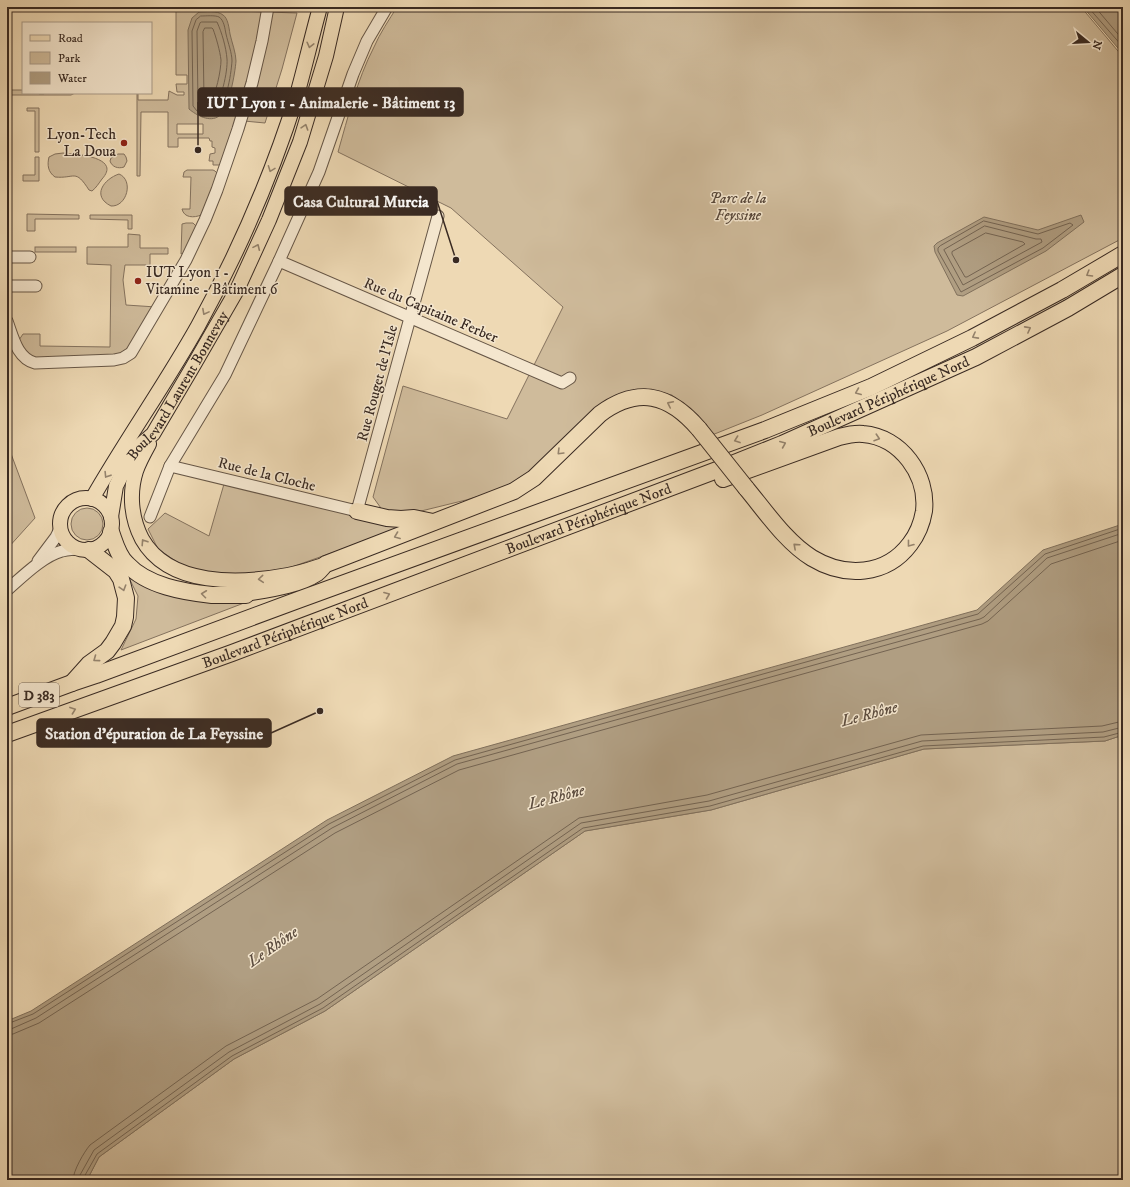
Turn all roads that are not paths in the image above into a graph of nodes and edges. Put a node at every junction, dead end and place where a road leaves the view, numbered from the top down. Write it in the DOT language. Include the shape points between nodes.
graph roads {
  1 [pos="268,7"];
  2 [pos="320,7"];
  3 [pos="337,7"];
  4 [pos="387,7"];
  5 [pos="438,216"];
  6 [pos="1123,254"];
  7 [pos="7,257"];
  8 [pos="30,257"];
  9 [pos="279,261"];
  10 [pos="1123,276"];
  11 [pos="7,286"];
  12 [pos="36,286"];
  13 [pos="410,317"];
  14 [pos="7,322"];
  15 [pos="570,378"];
  16 [pos="153,434"];
  17 [pos="170,466"];
  18 [pos="694,479"];
  19 [pos="92,499"];
  20 [pos="357,511"];
  21 [pos="150,517"];
  22 [pos="433,522"];
  23 [pos="111,524"];
  24 [pos="60,527"];
  25 [pos="84,549"];
  26 [pos="326,564"];
  27 [pos="34,566"];
  28 [pos="7,590"];
  29 [pos="235,594"];
  30 [pos="298,600"];
  31 [pos="72,683"];
  32 [pos="7,707"];
  33 [pos="7,734"];
  1 -- 14 [label="street" via="252,83 217,190 186,260 131,353 114,360 35,363 25,360 19,352"];
  2 -- 19 [label="main road, Boulevard Laurent Bonnevay, one-way" via="284,133 238,246 198,326"];
  16 -- 3 [label="main road, Boulevard Laurent Bonnevay, one-way" via="237,290 269,220 290,169 313,100"];
  4 -- 9 [label="street" via="367,41 319,172"];
  5 -- 13 [label="street, Rue Rouget de l'Isle"];
  6 -- 30 [label="highway, Boulevard Périphérique Nord, one-way" via="972,338 871,387 765,430"];
  7 -- 8 [label="street"];
  9 -- 13 [label="street, Rue du Capitaine Ferber"];
  9 -- 17 [label="street" via="225,375"];
  18 -- 10 [label="highway, Boulevard Périphérique Nord, one-way" via="782,444 976,358"];
  11 -- 12 [label="street"];
  13 -- 15 [label="street, Rue du Capitaine Ferber" via="562,382"];
  13 -- 20 [label="street, Rue Rouget de l'Isle"];
  16 -- 23 [label="main road, Boulevard Laurent Bonnevay" via="139,446 129,460 116,486"];
  26 -- 16 [label="main road, one-way" via="289,575 254,580 226,580 192,576 171,568 158,559 138,532 132,512 136,472"];
  17 -- 20 [label="street, Rue de la Cloche"];
  17 -- 21 [label="street"];
  18 -- 22 [label="highway, one-way, bridge" via="718,481 839,437 864,434 887,441 905,454 916,470 921,484 924,511 916,535 908,547 891,562 873,570 851,571 820,563 795,546 746,488 699,429 684,413 665,401 638,397 610,406 524,485"];
  33 -- 18 [label="highway, Boulevard Périphérique Nord / D 383, one-way" via="232,653"];
  19 -- 23 [label="main road" via="108,511"];
  19 -- 24 [label="main road" via="80,499 69,505 62,515"];
  20 -- 22 [label="highway" via="387,518 414,518"];
  22 -- 26 [label="highway, one-way"];
  23 -- 25 [label="main road" via="108,538 102,544 96,548"];
  29 -- 23 [label="highway, one-way" via="189,592 145,578 122,558"];
  24 -- 25 [label="main road" via="65,539 73,546"];
  24 -- 27 [label="street" via="56,537"];
  25 -- 27 [label="street" via="60,551"];
  25 -- 31 [label="highway, one-way" via="116,571 126,598 125,617 123,626 107,651 89,664"];
  26 -- 29 [label="highway" via="318,572 304,579"];
  27 -- 28 [label="street"];
  29 -- 30 [label="highway" via="278,595"];
  30 -- 31 [label="highway, Boulevard Périphérique Nord"];
  31 -- 32 [label="highway, D 383"];
}
